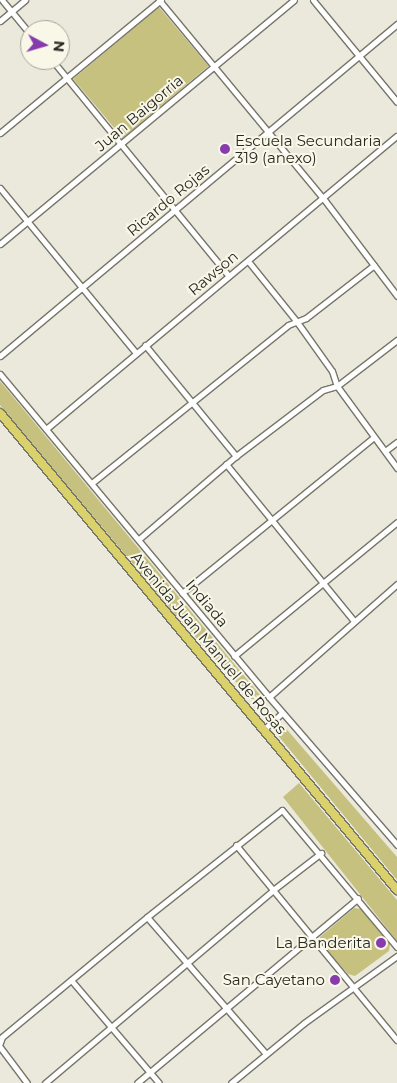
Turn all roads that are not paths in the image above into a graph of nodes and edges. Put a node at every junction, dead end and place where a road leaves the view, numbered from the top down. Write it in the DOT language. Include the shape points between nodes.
graph roads {
  1 [pos="2,0"];
  2 [pos="25,0"];
  3 [pos="160,0"];
  4 [pos="294,0"];
  5 [pos="313,0"];
  6 [pos="12,11"];
  7 [pos="0,21"];
  8 [pos="20,21"];
  9 [pos="397,24"];
  10 [pos="360,56"];
  11 [pos="214,66"];
  12 [pos="60,70"];
  13 [pos="66,77"];
  14 [pos="397,102"];
  15 [pos="268,132"];
  16 [pos="0,133"];
  17 [pos="397,136"];
  18 [pos="120,144"];
  19 [pos="0,188"];
  20 [pos="323,198"];
  21 [pos="175,210"];
  22 [pos="28,221"];
  23 [pos="0,244"];
  24 [pos="248,261"];
  25 [pos="374,265"];
  26 [pos="229,276"];
  27 [pos="81,287"];
  28 [pos="397,296"];
  29 [pos="297,322"];
  30 [pos="397,340"];
  31 [pos="145,345"];
  32 [pos="136,353"];
  33 [pos="0,356"];
  34 [pos="0,374"];
  35 [pos="337,386"];
  36 [pos="192,402"];
  37 [pos="0,413"];
  38 [pos="46,429"];
  39 [pos="373,438"];
  40 [pos="397,442"];
  41 [pos="385,451"];
  42 [pos="236,456"];
  43 [pos="226,464"];
  44 [pos="397,468"];
  45 [pos="93,482"];
  46 [pos="272,520"];
  47 [pos="397,522"];
  48 [pos="139,539"];
  49 [pos="323,583"];
  50 [pos="397,584"];
  51 [pos="182,593"];
  52 [pos="354,621"];
  53 [pos="234,656"];
  54 [pos="269,697"];
  55 [pos="282,713"];
  56 [pos="263,730"];
  57 [pos="236,844"];
  58 [pos="397,845"];
  59 [pos="322,853"];
  60 [pos="273,890"];
  61 [pos="397,890"];
  62 [pos="358,898"];
  63 [pos="147,917"];
  64 [pos="312,939"];
  65 [pos="397,947"];
  66 [pos="397,956"];
  67 [pos="188,964"];
  68 [pos="71,980"];
  69 [pos="354,986"];
  70 [pos="226,1008"];
  71 [pos="113,1029"];
  72 [pos="1,1040"];
  73 [pos="397,1040"];
  74 [pos="0,1047"];
  75 [pos="266,1054"];
  76 [pos="150,1072"];
  77 [pos="27,1083"];
  78 [pos="45,1083"];
  79 [pos="137,1083"];
  80 [pos="159,1083"];
  81 [pos="231,1083"];
  1 -- 6 [label="street"];
  2 -- 6 [label="street"];
  3 -- 11 [label="street"];
  3 -- 13 [label="street"];
  4 -- 11 [label="street, Juan Baigorria"];
  5 -- 10 [label="street"];
  6 -- 7 [label="street"];
  6 -- 8 [label="street"];
  9 -- 10 [label="street, Ricardo Rojas"];
  10 -- 14 [label="street"];
  10 -- 15 [label="street, Ricardo Rojas"];
  11 -- 15 [label="street"];
  11 -- 18 [label="street, Juan Baigorria"];
  12 -- 13 [label="street"];
  13 -- 16 [label="street"];
  13 -- 18 [label="street"];
  15 -- 20 [label="street"];
  15 -- 21 [label="street, Ricardo Rojas"];
  17 -- 20 [label="street, Rawson"];
  18 -- 21 [label="street"];
  18 -- 22 [label="street, Juan Baigorria"];
  19 -- 22 [label="street"];
  20 -- 24 [label="street, Rawson"];
  20 -- 25 [label="street"];
  21 -- 26 [label="street"];
  21 -- 27 [label="street, Ricardo Rojas"];
  22 -- 23 [label="street, Juan Baigorria"];
  22 -- 27 [label="street"];
  24 -- 26 [label="street, Rawson"];
  24 -- 29 [label="street"];
  25 -- 28 [label="street"];
  25 -- 29 [label="street"];
  26 -- 31 [label="street, Rawson"];
  27 -- 32 [label="street"];
  27 -- 33 [label="street, Ricardo Rojas"];
  29 -- 35 [label="street" via="332,371"];
  29 -- 36 [label="street" via="288,325"];
  30 -- 35 [label="street"];
  31 -- 32 [label="street, Rawson"];
  31 -- 36 [label="street"];
  32 -- 38 [label="street, Rawson"];
  34 -- 38 [label="street, Indiada"];
  35 -- 39 [label="street"];
  35 -- 42 [label="street" via="322,390"];
  36 -- 42 [label="street"];
  36 -- 45 [label="street"];
  37 -- 56 [label="main road, Avenida Juan Manuel de Rosas"];
  38 -- 45 [label="street, Indiada"];
  39 -- 41 [label="street"];
  39 -- 46 [label="street"];
  40 -- 41 [label="street"];
  41 -- 44 [label="street"];
  42 -- 43 [label="street"];
  43 -- 46 [label="street"];
  43 -- 48 [label="street"];
  45 -- 48 [label="street, Indiada"];
  46 -- 49 [label="street"];
  46 -- 51 [label="street"];
  47 -- 49 [label="street"];
  48 -- 51 [label="street, Indiada"];
  49 -- 52 [label="street"];
  49 -- 53 [label="street"];
  50 -- 52 [label="street"];
  51 -- 53 [label="street, Indiada"];
  52 -- 54 [label="street"];
  53 -- 54 [label="street, Indiada"];
  54 -- 55 [label="street, Indiada"];
  55 -- 56 [label="street"];
  55 -- 58 [label="street, Indiada"];
  56 -- 61 [label="main road, Avenida Juan Manuel de Rosas"];
  57 -- 59 [label="street" via="282,810"];
  57 -- 60 [label="street"];
  57 -- 63 [label="street"];
  59 -- 60 [label="street"];
  59 -- 62 [label="street"];
  60 -- 64 [label="street"];
  60 -- 67 [label="street"];
  62 -- 64 [label="street"];
  62 -- 65 [label="street"];
  63 -- 67 [label="street"];
  63 -- 68 [label="street"];
  64 -- 69 [label="street"];
  64 -- 70 [label="street"];
  66 -- 69 [label="street"];
  67 -- 70 [label="street"];
  67 -- 71 [label="street"];
  68 -- 71 [label="street"];
  68 -- 72 [label="street"];
  69 -- 73 [label="street"];
  69 -- 75 [label="street"];
  70 -- 75 [label="street"];
  70 -- 76 [label="street"];
  71 -- 76 [label="street"];
  71 -- 78 [label="street"];
  74 -- 77 [label="street"];
  75 -- 81 [label="street"];
  76 -- 79 [label="street"];
  76 -- 80 [label="street"];
}
